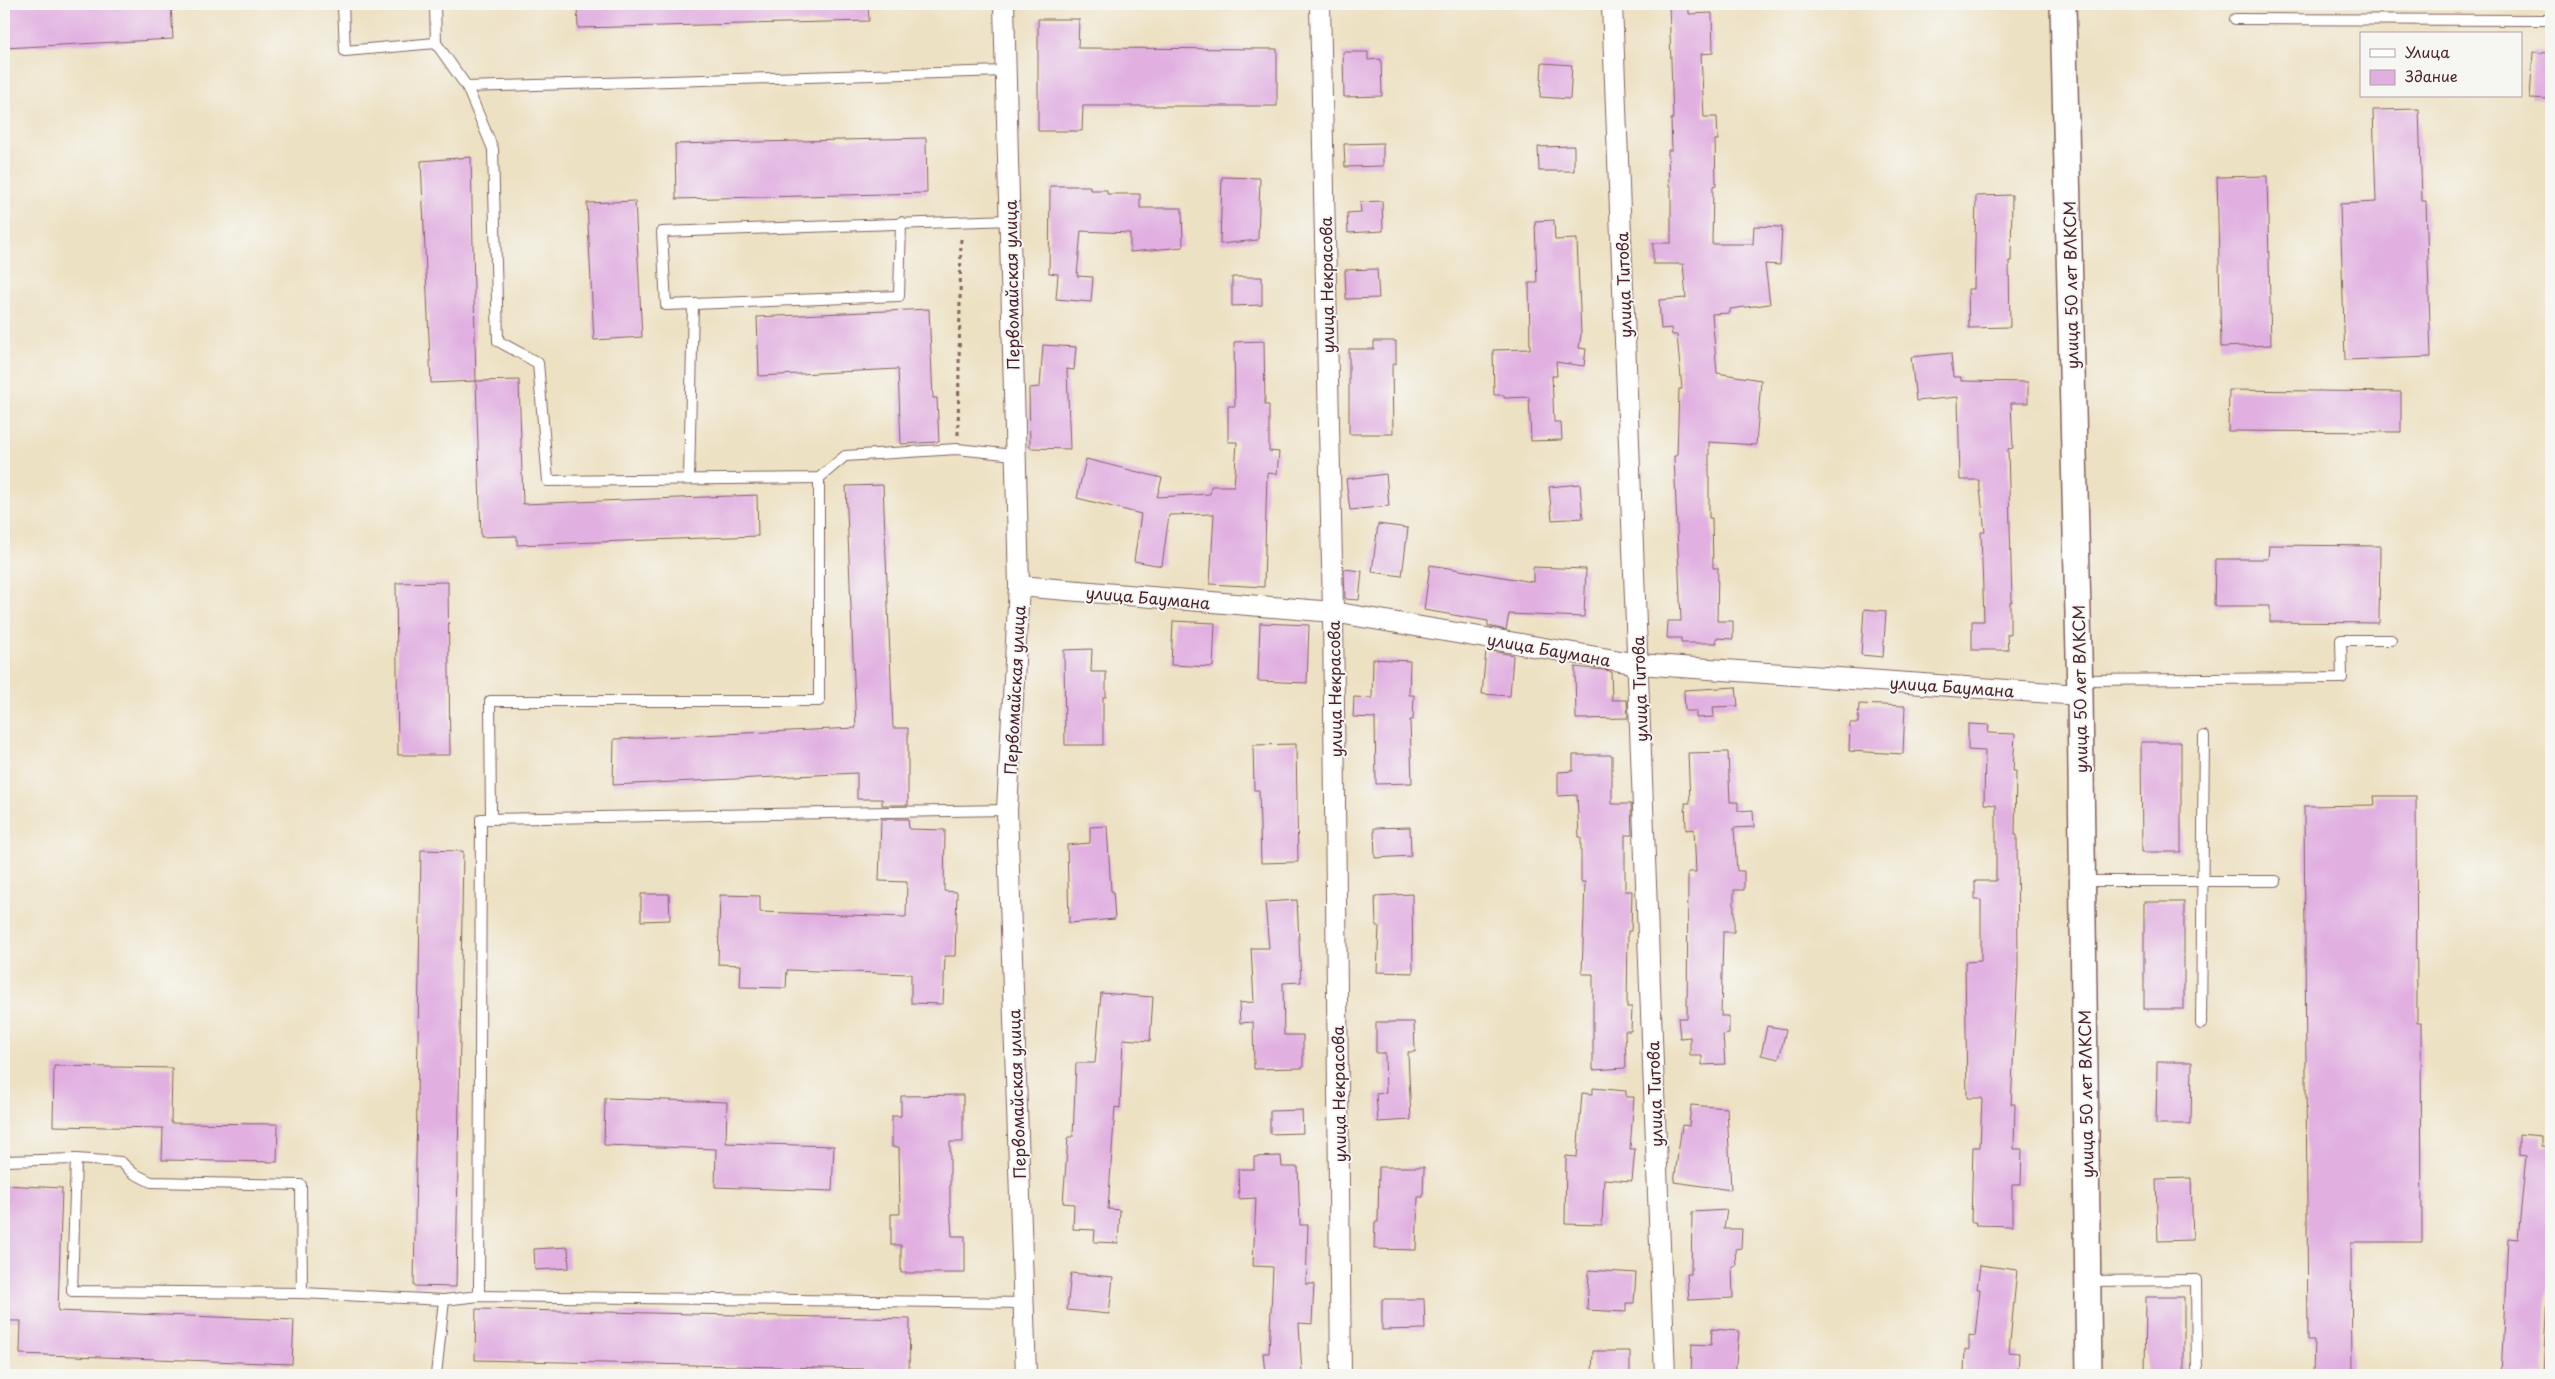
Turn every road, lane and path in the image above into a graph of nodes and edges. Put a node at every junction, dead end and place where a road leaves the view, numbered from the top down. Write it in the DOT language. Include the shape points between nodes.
graph roads {
  1 [pos="343,4"];
  2 [pos="435,4"];
  3 [pos="1004,4"];
  4 [pos="1320,4"];
  5 [pos="1612,4"];
  6 [pos="2063,4"];
  7 [pos="2235,19"];
  8 [pos="2551,20"];
  9 [pos="436,43"];
  10 [pos="1005,71"];
  11 [pos="467,87"];
  12 [pos="962,220"];
  13 [pos="1011,220"];
  14 [pos="901,222"];
  15 [pos="694,304"];
  16 [pos="957,449"];
  17 [pos="1014,455"];
  18 [pos="689,478"];
  19 [pos="820,478"];
  20 [pos="1019,586"];
  21 [pos="1333,612"];
  22 [pos="2391,640"];
  23 [pos="1638,664"];
  24 [pos="2080,688"];
  25 [pos="2204,736"];
  26 [pos="1007,810"];
  27 [pos="491,818"];
  28 [pos="2082,881"];
  29 [pos="2203,881"];
  30 [pos="2276,881"];
  31 [pos="2201,1024"];
  32 [pos="76,1159"];
  33 [pos="4,1161"];
  34 [pos="2088,1281"];
  35 [pos="302,1293"];
  36 [pos="479,1296"];
  37 [pos="444,1300"];
  38 [pos="1023,1303"];
  39 [pos="436,1375"];
  40 [pos="1026,1375"];
  41 [pos="1341,1375"];
  42 [pos="1665,1375"];
  43 [pos="2089,1375"];
  44 [pos="2197,1375"];
  1 -- 9 [label="lane" via="346,51"];
  2 -- 9 [label="lane"];
  3 -- 10 [label="street, Первомайская улица"];
  4 -- 21 [label="street, улица Некрасова"];
  5 -- 23 [label="street, улица Титова"];
  6 -- 24 [label="street, улица 50 лет ВЛКСМ"];
  7 -- 8 [label="lane"];
  9 -- 11 [label="lane"];
  10 -- 11 [label="lane"];
  10 -- 13 [label="street, Первомайская улица"];
  11 -- 18 [label="lane" via="493,149 498,342 538,363 548,481"];
  12 -- 13 [label="lane"];
  12 -- 14 [label="lane"];
  12 -- 16 [label="path"];
  13 -- 17 [label="street, Первомайская улица"];
  14 -- 15 [label="lane" via="898,296"];
  14 -- 15 [label="lane" via="662,232 666,305"];
  15 -- 18 [label="lane"];
  16 -- 17 [label="lane"];
  16 -- 19 [label="lane" via="845,456"];
  17 -- 20 [label="street, Первомайская улица"];
  18 -- 19 [label="lane"];
  19 -- 27 [label="lane" via="820,701 490,701"];
  20 -- 21 [label="street, улица Баумана"];
  20 -- 26 [label="street, Первомайская улица"];
  21 -- 23 [label="street, улица Баумана"];
  21 -- 41 [label="street, улица Некрасова"];
  22 -- 24 [label="lane" via="2342,640 2342,678"];
  23 -- 24 [label="street, улица Баумана"];
  23 -- 42 [label="street, улица Титова"];
  24 -- 28 [label="street, улица 50 лет ВЛКСМ"];
  25 -- 29 [label="lane"];
  26 -- 27 [label="lane"];
  26 -- 38 [label="street, Первомайская улица"];
  27 -- 36 [label="lane" via="481,819"];
  28 -- 29 [label="lane"];
  28 -- 34 [label="street, улица 50 лет ВЛКСМ"];
  29 -- 30 [label="lane"];
  29 -- 31 [label="lane"];
  32 -- 33 [label="lane"];
  32 -- 35 [label="lane" via="121,1162 151,1182 302,1185"];
  32 -- 35 [label="lane" via="72,1291"];
  34 -- 43 [label="street, улица 50 лет ВЛКСМ"];
  34 -- 44 [label="lane" via="2196,1280"];
  35 -- 37 [label="lane"];
  36 -- 37 [label="lane"];
  36 -- 38 [label="lane"];
  37 -- 39 [label="lane"];
  38 -- 40 [label="street, Первомайская улица"];
}
